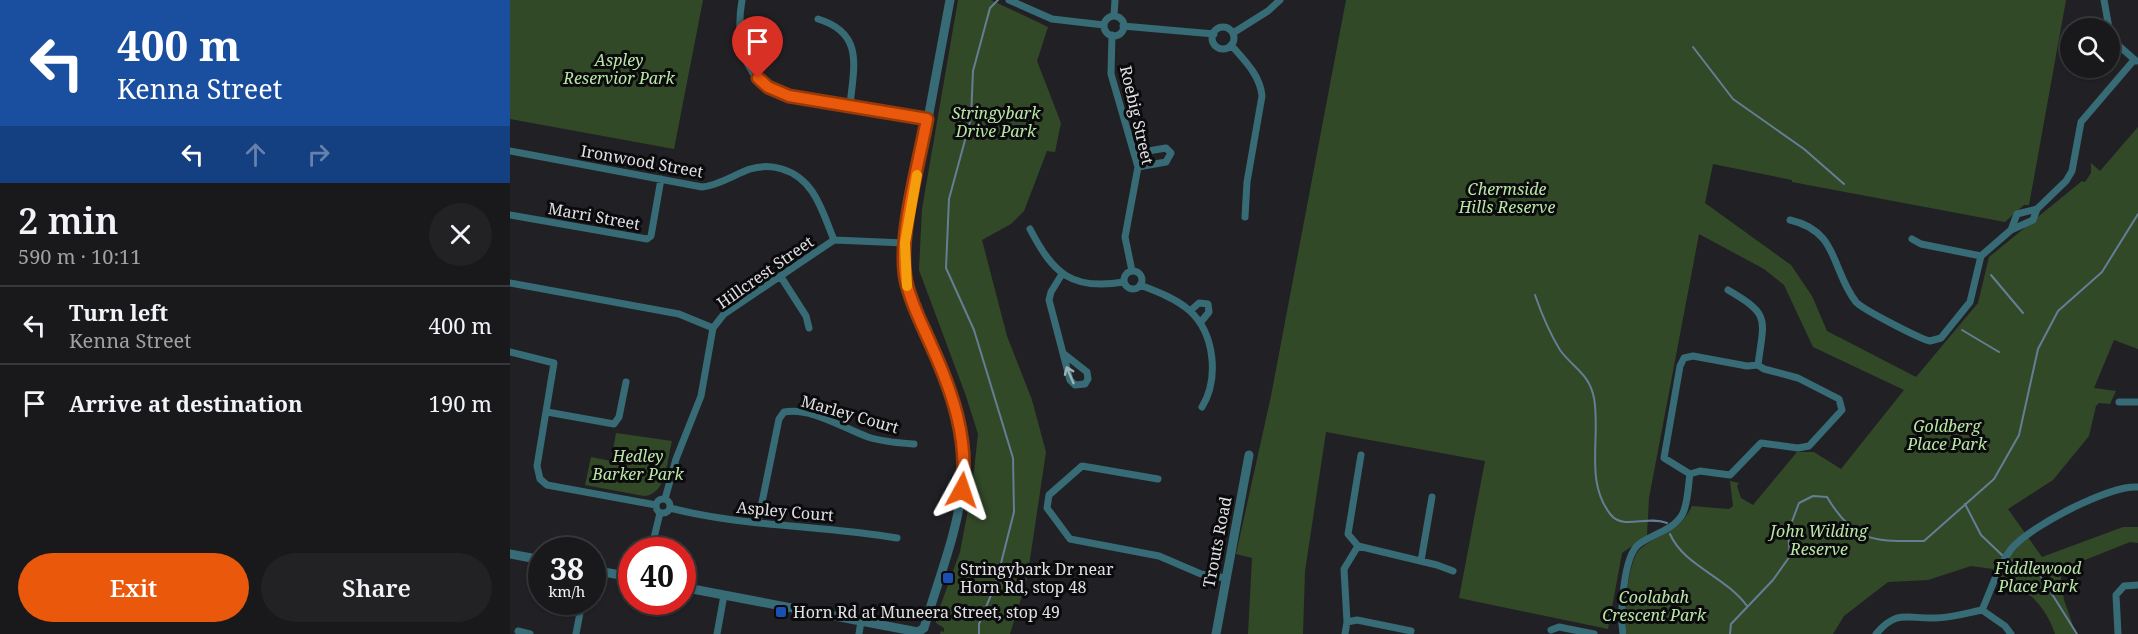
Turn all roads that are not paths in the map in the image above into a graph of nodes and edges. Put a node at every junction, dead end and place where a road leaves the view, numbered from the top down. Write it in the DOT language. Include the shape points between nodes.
graph roads {
  1 [pos="742,0"];
  2 [pos="950,0"];
  3 [pos="1010,0"];
  4 [pos="1115,0"];
  5 [pos="1280,0"];
  6 [pos="2104,0"];
  7 [pos="1114,16"];
  8 [pos="2107,18"];
  9 [pos="818,19"];
  10 [pos="1104,25"];
  11 [pos="1123,26"];
  12 [pos="1233,33"];
  13 [pos="1214,34"];
  14 [pos="1112,35"];
  15 [pos="1231,45"];
  16 [pos="2120,47"];
  17 [pos="2136,61"];
  18 [pos="850,105"];
  19 [pos="927,119"];
  20 [pos="510,151"];
  21 [pos="1136,153"];
  22 [pos="1138,167"];
  23 [pos="661,179"];
  24 [pos="2037,209"];
  25 [pos="510,215"];
  26 [pos="1245,217"];
  27 [pos="1790,220"];
  28 [pos="1030,229"];
  29 [pos="2011,230"];
  30 [pos="1912,239"];
  31 [pos="834,240"];
  32 [pos="905,243"];
  33 [pos="1981,256"];
  34 [pos="1132,271"];
  35 [pos="1062,274"];
  36 [pos="781,277"];
  37 [pos="510,282"];
  38 [pos="1124,282"];
  39 [pos="1140,285"];
  40 [pos="1728,290"];
  41 [pos="1190,311"];
  42 [pos="1200,322"];
  43 [pos="713,328"];
  44 [pos="809,328"];
  45 [pos="510,352"];
  46 [pos="1064,354"];
  47 [pos="1758,365"];
  48 [pos="626,382"];
  49 [pos="2119,402"];
  50 [pos="2138,402"];
  51 [pos="1202,407"];
  52 [pos="547,412"];
  53 [pos="914,444"];
  54 [pos="1249,455"];
  55 [pos="1361,455"];
  56 [pos="1690,474"];
  57 [pos="1158,479"];
  58 [pos="2138,487"];
  59 [pos="1432,497"];
  60 [pos="665,499"];
  61 [pos="656,505"];
  62 [pos="670,508"];
  63 [pos="660,513"];
  64 [pos="759,522"];
  65 [pos="654,537"];
  66 [pos="897,538"];
  67 [pos="1358,546"];
  68 [pos="510,554"];
  69 [pos="528,557"];
  70 [pos="1420,561"];
  71 [pos="1453,571"];
  72 [pos="1226,578"];
  73 [pos="2138,585"];
  74 [pos="696,590"];
  75 [pos="724,595"];
  76 [pos="1982,610"];
  77 [pos="580,615"];
  78 [pos="861,621"];
  79 [pos="1347,622"];
  80 [pos="1551,630"];
  81 [pos="518,631"];
  82 [pos="1411,631"];
  83 [pos="530,634"];
  84 [pos="576,634"];
  85 [pos="717,634"];
  86 [pos="859,634"];
  87 [pos="1216,634"];
  88 [pos="1345,634"];
  89 [pos="1594,634"];
  90 [pos="1623,634"];
  91 [pos="1875,634"];
  92 [pos="2011,634"];
  93 [pos="2118,634"];
  1 -- 18 [label="street" via="739,42 746,60 764,84 789,96"];
  2 -- 19 [label="street"];
  3 -- 10 [label="street" via="1052,19"];
  4 -- 7 [label="street"];
  5 -- 12 [label="street"];
  6 -- 8 [label="street"];
  7 -- 10 [label="street"];
  7 -- 11 [label="street" via="1121,19"];
  9 -- 18 [label="street" via="839,28 853,48"];
  10 -- 14 [label="street"];
  11 -- 13 [label="street"];
  11 -- 14 [label="street" via="1121,32"];
  12 -- 13 [label="street" via="1222,27"];
  12 -- 15 [label="street"];
  13 -- 15 [label="street" via="1216,46 1225,49"];
  14 -- 21 [label="street, Roebig Street" via="1111,74"];
  15 -- 26 [label="street" via="1252,69 1263,96 1246,182"];
  16 -- 17 [label="street"];
  17 -- 24 [label="street" via="2081,122 2072,171"];
  18 -- 19 [label="street"];
  19 -- 32 [label="street"];
  20 -- 23 [label="street, Ironwood Street"];
  21 -- 22 [label="street, Roebig Street"];
  21 -- 22 [label="street" via="1163,148 1171,153 1166,162"];
  22 -- 34 [label="street, Roebig Street" via="1125,237"];
  23 -- 25 [label="street, Marri Street" via="651,236 647,239"];
  23 -- 31 [label="street, Ironwood Street" via="702,187 760,167 797,174 810,186"];
  24 -- 29 [label="street" via="2033,220"];
  24 -- 29 [label="street" via="2017,214"];
  27 -- 33 [label="street" via="1803,223 1827,241 1856,303 1924,340 1941,338 1970,302"];
  28 -- 35 [label="street" via="1047,260"];
  29 -- 33 [label="street"];
  30 -- 33 [label="street"];
  31 -- 32 [label="street, Hillcrest Street"];
  31 -- 36 [label="street, Hillcrest Street"];
  32 -- 78 [label="street" via="910,297 945,378 963,441 965,464 950,550 922,631"];
  34 -- 38 [label="street"];
  34 -- 39 [label="street, Roebig Street" via="1140,275"];
  35 -- 38 [label="street" via="1097,283"];
  35 -- 46 [label="street" via="1049,300"];
  36 -- 43 [label="street, Hillcrest Street" via="724,314"];
  36 -- 44 [label="street" via="806,316"];
  37 -- 43 [label="street" via="679,314"];
  38 -- 39 [label="street" via="1132,289"];
  39 -- 41 [label="street"];
  40 -- 47 [label="street" via="1756,307 1761,316"];
  41 -- 42 [label="street"];
  41 -- 42 [label="street" via="1199,303 1208,304 1209,312"];
  42 -- 51 [label="street" via="1210,347 1212,369 1210,390"];
  43 -- 60 [label="street, Hillcrest Street" via="701,396 675,459"];
  45 -- 52 [label="street" via="554,363"];
  46 -- 46 [label="street, one-way" via="1087,372 1085,384 1072,383"];
  47 -- 56 [label="street" via="1684,358 1664,458"];
  47 -- 56 [label="street" via="1834,395 1842,403 1842,410 1809,446 1761,443 1730,475 1700,471"];
  48 -- 52 [label="street" via="614,424"];
  49 -- 50 [label="street"];
  52 -- 61 [label="street" via="537,466 540,479 547,485"];
  53 -- 64 [label="street, Marley Court" via="870,437 797,411 784,412 779,419"];
  54 -- 72 [label="street, Trouts Road"];
  55 -- 67 [label="street" via="1348,534"];
  56 -- 90 [label="street" via="1682,514 1666,530 1632,552 1621,610"];
  57 -- 72 [label="street" via="1082,466 1048,495 1047,508 1070,539 1159,556 1201,574"];
  58 -- 76 [label="street" via="2097,496 2025,535 2000,567"];
  59 -- 70 [label="street"];
  60 -- 61 [label="street"];
  60 -- 62 [label="street"];
  61 -- 63 [label="street"];
  62 -- 63 [label="street"];
  62 -- 64 [label="street, Aspley Court"];
  63 -- 65 [label="street"];
  64 -- 66 [label="street, Aspley Court"];
  67 -- 70 [label="street"];
  67 -- 79 [label="street" via="1344,569"];
  68 -- 69 [label="street"];
  70 -- 71 [label="street"];
  72 -- 87 [label="street, Trouts Road"];
  73 -- 93 [label="street" via="2124,586 2116,595"];
  74 -- 75 [label="street"];
  75 -- 78 [label="street"];
  75 -- 85 [label="street"];
  76 -- 91 [label="street" via="1935,618 1895,617"];
  76 -- 92 [label="street"];
  77 -- 84 [label="street"];
  78 -- 86 [label="street"];
  79 -- 82 [label="street" via="1357,620"];
  79 -- 88 [label="street"];
  80 -- 89 [label="street" via="1559,627"];
  81 -- 83 [label="street"];
}
